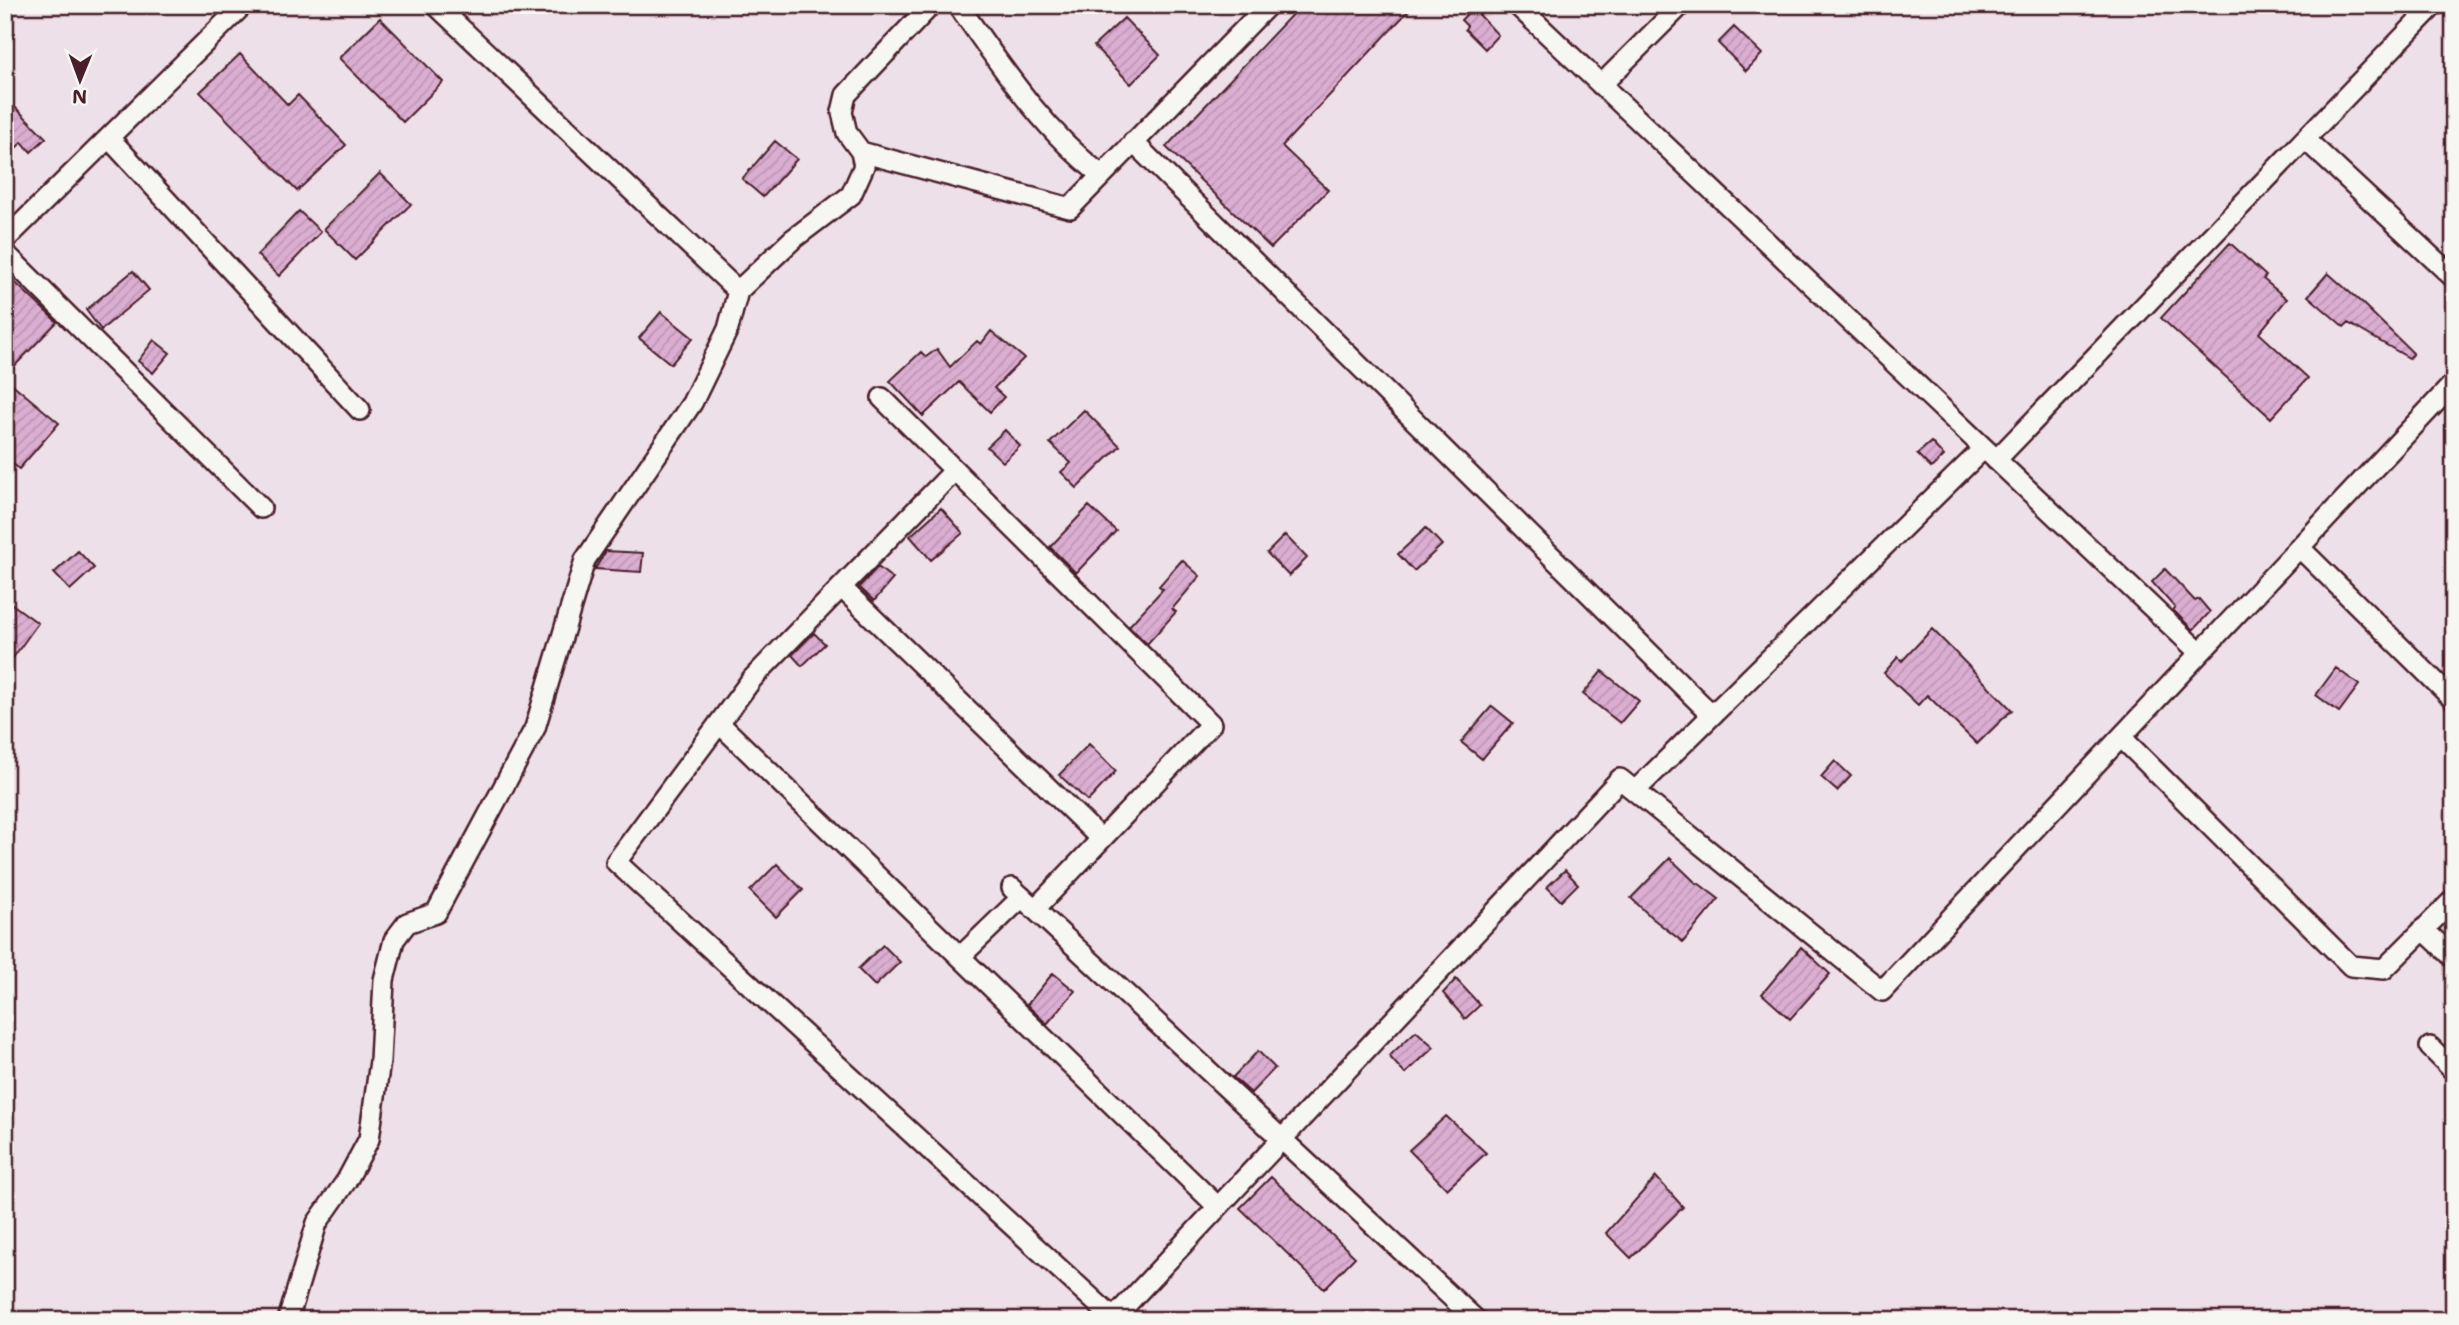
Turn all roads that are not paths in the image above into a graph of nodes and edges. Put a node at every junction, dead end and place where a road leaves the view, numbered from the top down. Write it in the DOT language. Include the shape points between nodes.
graph roads {
  1 [pos="243,5"];
  2 [pos="436,5"];
  3 [pos="932,5"];
  4 [pos="958,5"];
  5 [pos="1268,5"];
  6 [pos="1517,5"];
  7 [pos="1681,5"];
  8 [pos="2434,5"];
  9 [pos="1601,85"];
  10 [pos="108,138"];
  11 [pos="2305,139"];
  12 [pos="1133,142"];
  13 [pos="862,152"];
  14 [pos="1101,175"];
  15 [pos="9,229"];
  16 [pos="5,253"];
  17 [pos="2454,278"];
  18 [pos="738,291"];
  19 [pos="2454,383"];
  20 [pos="882,398"];
  21 [pos="360,410"];
  22 [pos="1990,454"];
  23 [pos="955,470"];
  24 [pos="261,508"];
  25 [pos="2299,547"];
  26 [pos="841,587"];
  27 [pos="2200,653"];
  28 [pos="2454,700"];
  29 [pos="1712,715"];
  30 [pos="719,723"];
  31 [pos="2121,737"];
  32 [pos="1634,791"];
  33 [pos="1101,839"];
  34 [pos="1023,898"];
  35 [pos="2454,899"];
  36 [pos="2423,929"];
  37 [pos="960,957"];
  38 [pos="2454,958"];
  39 [pos="2430,1047"];
  40 [pos="2454,1071"];
  41 [pos="1282,1139"];
  42 [pos="1217,1207"];
  43 [pos="1113,1319"];
  44 [pos="288,1320"];
  45 [pos="1476,1320"];
  1 -- 10 [label="street"];
  2 -- 18 [label="street"];
  3 -- 13 [label="street" via="846,96 842,112 847,133"];
  4 -- 14 [label="street" via="1019,93 1073,153"];
  5 -- 12 [label="street"];
  6 -- 9 [label="street"];
  7 -- 9 [label="street"];
  8 -- 11 [label="street"];
  9 -- 22 [label="street"];
  10 -- 15 [label="street"];
  10 -- 21 [label="street"];
  11 -- 17 [label="street"];
  11 -- 22 [label="street"];
  12 -- 14 [label="street"];
  12 -- 29 [label="street"];
  13 -- 14 [label="street" via="1070,208"];
  13 -- 18 [label="street" via="864,166 851,195 793,239"];
  16 -- 24 [label="street"];
  18 -- 44 [label="street" via="728,330 692,402 585,561 535,728 436,913 407,923 394,940 384,980 380,1061 369,1139 317,1223"];
  19 -- 25 [label="street"];
  20 -- 23 [label="street"];
  22 -- 27 [label="street"];
  22 -- 29 [label="street"];
  23 -- 26 [label="street"];
  23 -- 33 [label="street" via="1211,724"];
  25 -- 27 [label="street"];
  25 -- 28 [label="street"];
  26 -- 30 [label="street" via="752,679"];
  26 -- 33 [label="street"];
  27 -- 31 [label="street"];
  29 -- 32 [label="street"];
  30 -- 37 [label="street"];
  30 -- 43 [label="street" via="615,862"];
  31 -- 32 [label="street" via="1882,992"];
  31 -- 36 [label="street" via="2351,966 2384,969"];
  32 -- 41 [label="street" via="1620,779"];
  33 -- 34 [label="street"];
  34 -- 37 [label="street"];
  34 -- 41 [label="street"];
  35 -- 36 [label="street"];
  36 -- 38 [label="street"];
  37 -- 42 [label="street"];
  39 -- 40 [label="street"];
  41 -- 42 [label="street"];
  41 -- 45 [label="street"];
  42 -- 43 [label="street"];
}
